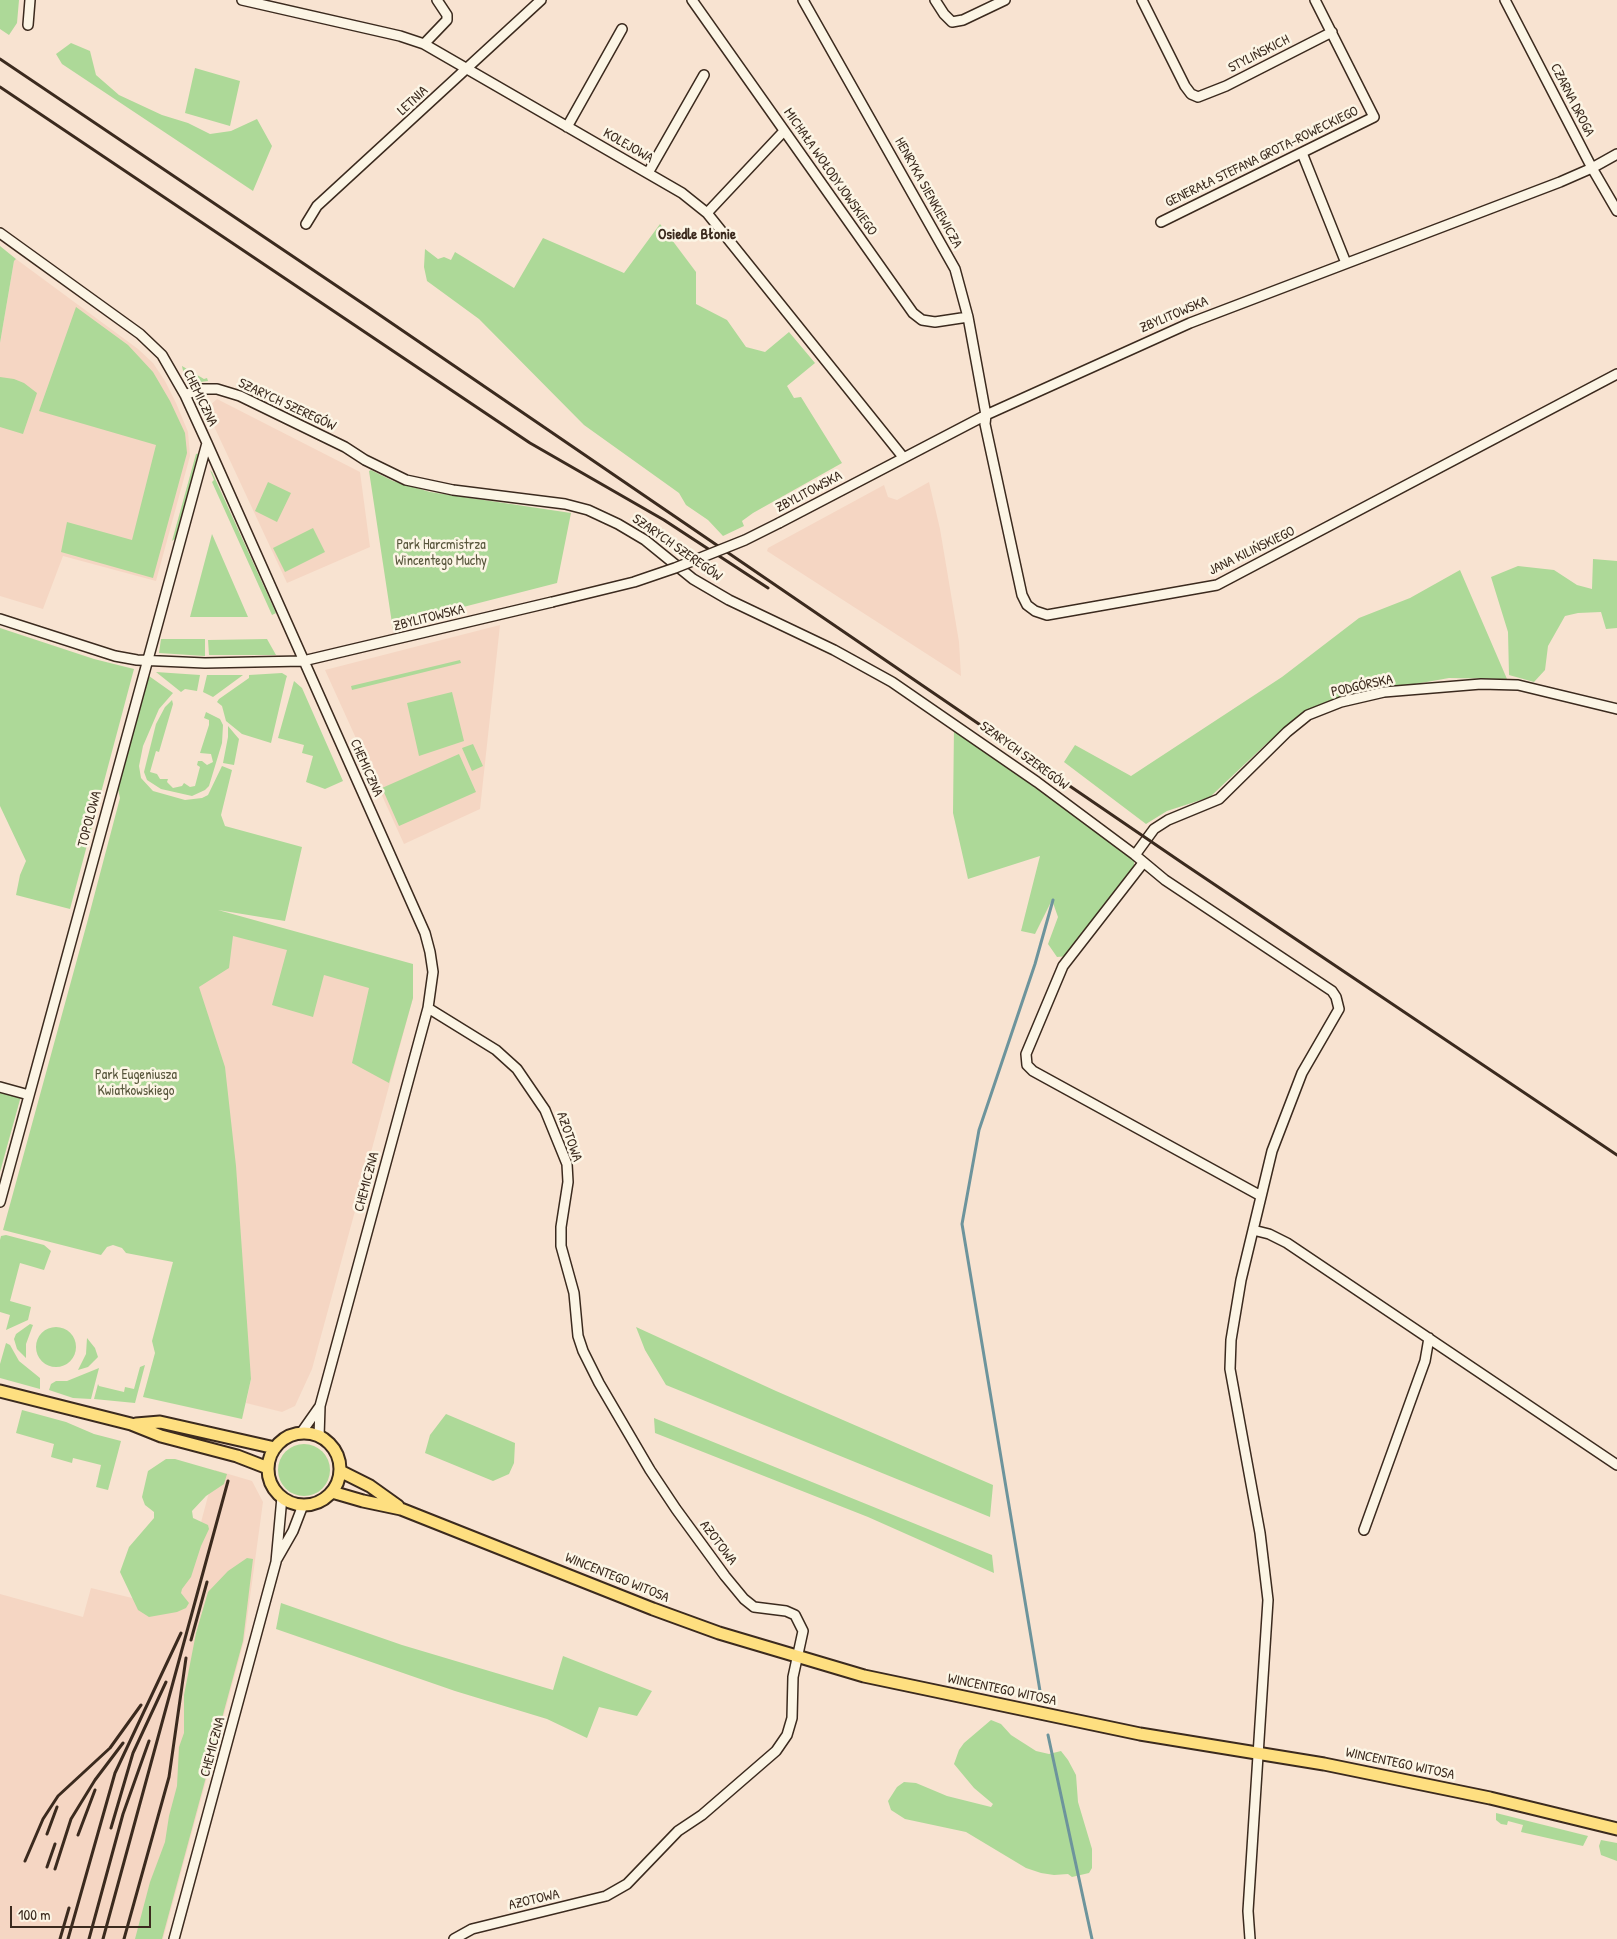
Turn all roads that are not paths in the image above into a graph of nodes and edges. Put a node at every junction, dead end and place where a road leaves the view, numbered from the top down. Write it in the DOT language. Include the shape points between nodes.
graph roads {
  1 [pos="30,0"];
  2 [pos="242,0"];
  3 [pos="437,0"];
  4 [pos="541,0"];
  5 [pos="692,0"];
  6 [pos="803,0"];
  7 [pos="935,0"];
  8 [pos="1005,0"];
  9 [pos="1142,0"];
  10 [pos="1315,0"];
  11 [pos="1505,0"];
  12 [pos="28,25"];
  13 [pos="622,29"];
  14 [pos="1332,32"];
  15 [pos="424,44"];
  16 [pos="468,69"];
  17 [pos="704,75"];
  18 [pos="567,126"];
  19 [pos="784,131"];
  20 [pos="1302,153"];
  21 [pos="1617,154"];
  22 [pos="1592,168"];
  23 [pos="648,174"];
  24 [pos="1617,211"];
  25 [pos="707,213"];
  26 [pos="1161,222"];
  27 [pos="306,224"];
  28 [pos="0,233"];
  29 [pos="1346,263"];
  30 [pos="968,317"];
  31 [pos="1617,374"];
  32 [pos="185,394"];
  33 [pos="986,415"];
  34 [pos="207,443"];
  35 [pos="903,457"];
  36 [pos="0,619"];
  37 [pos="146,660"];
  38 [pos="303,661"];
  39 [pos="1617,709"];
  40 [pos="1136,855"];
  41 [pos="1143,864"];
  42 [pos="428,1008"];
  43 [pos="0,1087"];
  44 [pos="29,1095"];
  45 [pos="1,1192"];
  46 [pos="1261,1196"];
  47 [pos="0,1202"];
  48 [pos="1253,1230"];
  49 [pos="1429,1338"];
  50 [pos="0,1392"];
  51 [pos="320,1406"];
  52 [pos="132,1424"];
  53 [pos="301,1433"];
  54 [pos="319,1437"];
  55 [pos="275,1448"];
  56 [pos="1617,1465"];
  57 [pos="268,1468"];
  58 [pos="340,1470"];
  59 [pos="332,1492"];
  60 [pos="282,1497"];
  61 [pos="303,1505"];
  62 [pos="402,1509"];
  63 [pos="1364,1530"];
  64 [pos="276,1562"];
  65 [pos="797,1658"];
  66 [pos="1258,1752"];
  67 [pos="1617,1829"];
  68 [pos="174,1939"];
  69 [pos="454,1939"];
  70 [pos="1250,1939"];
  1 -- 12 [label="street"];
  2 -- 15 [label="street, KOLEJOWA"];
  3 -- 15 [label="street" via="447,20"];
  4 -- 16 [label="street, LETNIA"];
  5 -- 19 [label="street, MICHAŁA WOŁODYJOWSKIEGO"];
  6 -- 30 [label="street, HENRYKA SIENKIEWICZA" via="955,269"];
  7 -- 8 [label="street" via="952,22"];
  9 -- 14 [label="street, STYLIŃSKICH" via="1186,86 1191,94 1198,97"];
  10 -- 14 [label="street"];
  11 -- 22 [label="street, CZARNA DROGA"];
  13 -- 18 [label="street"];
  14 -- 20 [label="street, GENERAŁA STEFANA GROTA-ROWECKIEGO" via="1374,117"];
  15 -- 16 [label="street, KOLEJOWA"];
  16 -- 18 [label="street, KOLEJOWA"];
  16 -- 27 [label="street, LETNIA" via="317,206"];
  17 -- 23 [label="street"];
  18 -- 23 [label="street, KOLEJOWA"];
  19 -- 25 [label="street"];
  19 -- 30 [label="street, MICHAŁA WOŁODYJOWSKIEGO" via="913,313 922,320 935,322"];
  20 -- 26 [label="street, GENERAŁA STEFANA GROTA-ROWECKIEGO"];
  20 -- 29 [label="street"];
  21 -- 22 [label="street, ZBYLITOWSKA"];
  22 -- 24 [label="street, CZARNA DROGA"];
  22 -- 29 [label="street, ZBYLITOWSKA"];
  23 -- 25 [label="street, KOLEJOWA" via="682,193"];
  25 -- 35 [label="street, KOLEJOWA"];
  28 -- 32 [label="street, CHEMICZNA" via="140,334 162,355"];
  29 -- 33 [label="street, ZBYLITOWSKA" via="1190,323"];
  30 -- 33 [label="street, HENRYKA SIENKIEWICZA"];
  31 -- 33 [label="street, JANA KILIŃSKIEGO" via="1217,585 1047,615 1027,605 1022,596 985,424"];
  32 -- 34 [label="street, CHEMICZNA"];
  32 -- 40 [label="street, SZARYCH SZEREGÓW" via="200,389 217,389 240,396 406,480 453,490 565,504 588,510 618,524 645,540 707,588 892,682"];
  33 -- 35 [label="street, ZBYLITOWSKA"];
  34 -- 37 [label="street, TOPOLOWA"];
  34 -- 38 [label="street, CHEMICZNA"];
  35 -- 38 [label="street, ZBYLITOWSKA, bridge" via="779,523 676,568 634,582"];
  36 -- 37 [label="street, ZBYLITOWSKA" via="115,656"];
  37 -- 38 [label="street, ZBYLITOWSKA" via="205,663"];
  37 -- 44 [label="street, TOPOLOWA"];
  38 -- 42 [label="street, CHEMICZNA" via="425,933 433,972"];
  39 -- 40 [label="street, PODGÓRSKA" via="1509,684 1384,692 1341,702 1308,716 1294,727 1219,799 1154,829"];
  40 -- 41 [label="street, SZARYCH SZEREGÓW"];
  41 -- 46 [label="street, SZARYCH SZEREGÓW" via="1332,991 1339,1002 1332,1025 1302,1073 1288,1107 1272,1151"];
  41 -- 46 [label="street" via="1063,966 1026,1054 1027,1065"];
  42 -- 51 [label="street, CHEMICZNA"];
  42 -- 65 [label="street, AZOTOWA" via="496,1050 517,1068 546,1110 566,1164 568,1182 561,1246 574,1293 578,1336 583,1351 666,1494 738,1591 754,1607 795,1615 803,1631"];
  43 -- 44 [label="street"];
  44 -- 45 [label="street, TOPOLOWA"];
  45 -- 47 [label="street, TOPOLOWA"];
  46 -- 48 [label="street, SZARYCH SZEREGÓW"];
  48 -- 49 [label="street" via="1287,1243"];
  48 -- 66 [label="street, SZARYCH SZEREGÓW" via="1233,1323 1230,1369 1260,1533 1268,1600"];
  49 -- 56 [label="street"];
  49 -- 63 [label="street" via="1425,1361"];
  50 -- 52 [label="main road"];
  51 -- 53 [label="street, CHEMICZNA"];
  51 -- 54 [label="street, CHEMICZNA"];
  52 -- 55 [label="main road" via="160,1422"];
  52 -- 57 [label="main road"];
  53 -- 54 [label="main road"];
  53 -- 55 [label="main road" via="286,1438"];
  54 -- 58 [label="main road" via="337,1454"];
  55 -- 57 [label="main road"];
  57 -- 60 [label="main road" via="272,1484"];
  58 -- 59 [label="main road"];
  58 -- 62 [label="main road, WINCENTEGO WITOSA"];
  59 -- 61 [label="main road" via="316,1503"];
  59 -- 62 [label="main road, WINCENTEGO WITOSA"];
  60 -- 61 [label="main road"];
  60 -- 64 [label="street, CHEMICZNA"];
  61 -- 64 [label="street, CHEMICZNA"];
  62 -- 65 [label="main road, WINCENTEGO WITOSA" via="653,1609"];
  64 -- 68 [label="street, CHEMICZNA"];
  65 -- 66 [label="main road, WINCENTEGO WITOSA" via="873,1678 1112,1728"];
  65 -- 69 [label="street, AZOTOWA" via="792,1718 787,1735 776,1751 702,1815 678,1831 627,1884 606,1896 472,1929"];
  66 -- 67 [label="main road, WINCENTEGO WITOSA" via="1490,1798"];
  66 -- 70 [label="street, SZARYCH SZEREGÓW" via="1248,1911"];
}
